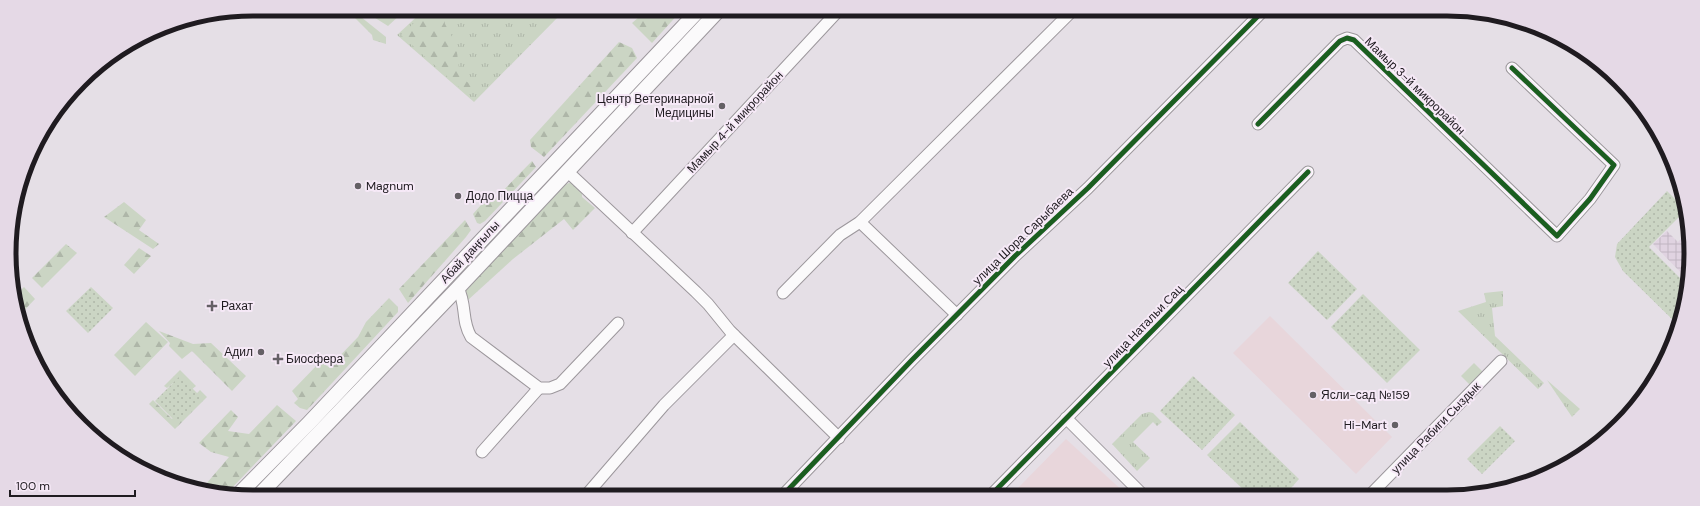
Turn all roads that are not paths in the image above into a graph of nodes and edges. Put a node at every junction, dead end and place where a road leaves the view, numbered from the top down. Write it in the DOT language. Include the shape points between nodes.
graph roads {
  1 [pos="693,16"];
  2 [pos="713,16"];
  3 [pos="833,16"];
  4 [pos="1067,16"];
  5 [pos="1258,16"];
  6 [pos="1512,68"];
  7 [pos="1258,124"];
  8 [pos="567,171"];
  9 [pos="1308,172"];
  10 [pos="860,222"];
  11 [pos="632,233"];
  12 [pos="458,288"];
  13 [pos="783,293"];
  14 [pos="957,315"];
  15 [pos="618,323"];
  16 [pos="734,335"];
  17 [pos="1501,361"];
  18 [pos="539,388"];
  19 [pos="1066,418"];
  20 [pos="839,438"];
  21 [pos="482,452"];
  22 [pos="244,489"];
  23 [pos="264,490"];
  24 [pos="591,490"];
  25 [pos="788,490"];
  26 [pos="996,490"];
  27 [pos="1138,490"];
  28 [pos="1375,490"];
  1 -- 22 [label="main road, Абай даңғылы"];
  2 -- 8 [label="main road, Абай даңғылы"];
  3 -- 11 [label="street, Мамыр 4-й микрорайон"];
  4 -- 10 [label="street"];
  5 -- 14 [label="street, улица Шора Сарыбаева" via="1093,183"];
  6 -- 7 [label="street, Мамыр 3-й микрорайон" via="1614,165 1590,199 1557,236 1354,40 1347,38 1340,41"];
  8 -- 11 [label="street"];
  8 -- 12 [label="main road, Абай даңғылы"];
  9 -- 19 [label="street, улица Натальи Сац"];
  10 -- 13 [label="street" via="840,235"];
  10 -- 14 [label="street"];
  11 -- 16 [label="street" via="708,304"];
  12 -- 18 [label="street" via="463,298 466,327 471,337"];
  12 -- 23 [label="main road, Абай даңғылы"];
  14 -- 20 [label="street, улица Шора Сарыбаева"];
  15 -- 18 [label="street" via="560,384 550,388"];
  16 -- 20 [label="street"];
  16 -- 24 [label="street" via="664,405"];
  17 -- 28 [label="street, улица Рабиги Сыздык"];
  18 -- 21 [label="street"];
  19 -- 26 [label="street, улица Натальи Сац"];
  19 -- 27 [label="street"];
  20 -- 25 [label="street, улица Шора Сарыбаева"];
}
